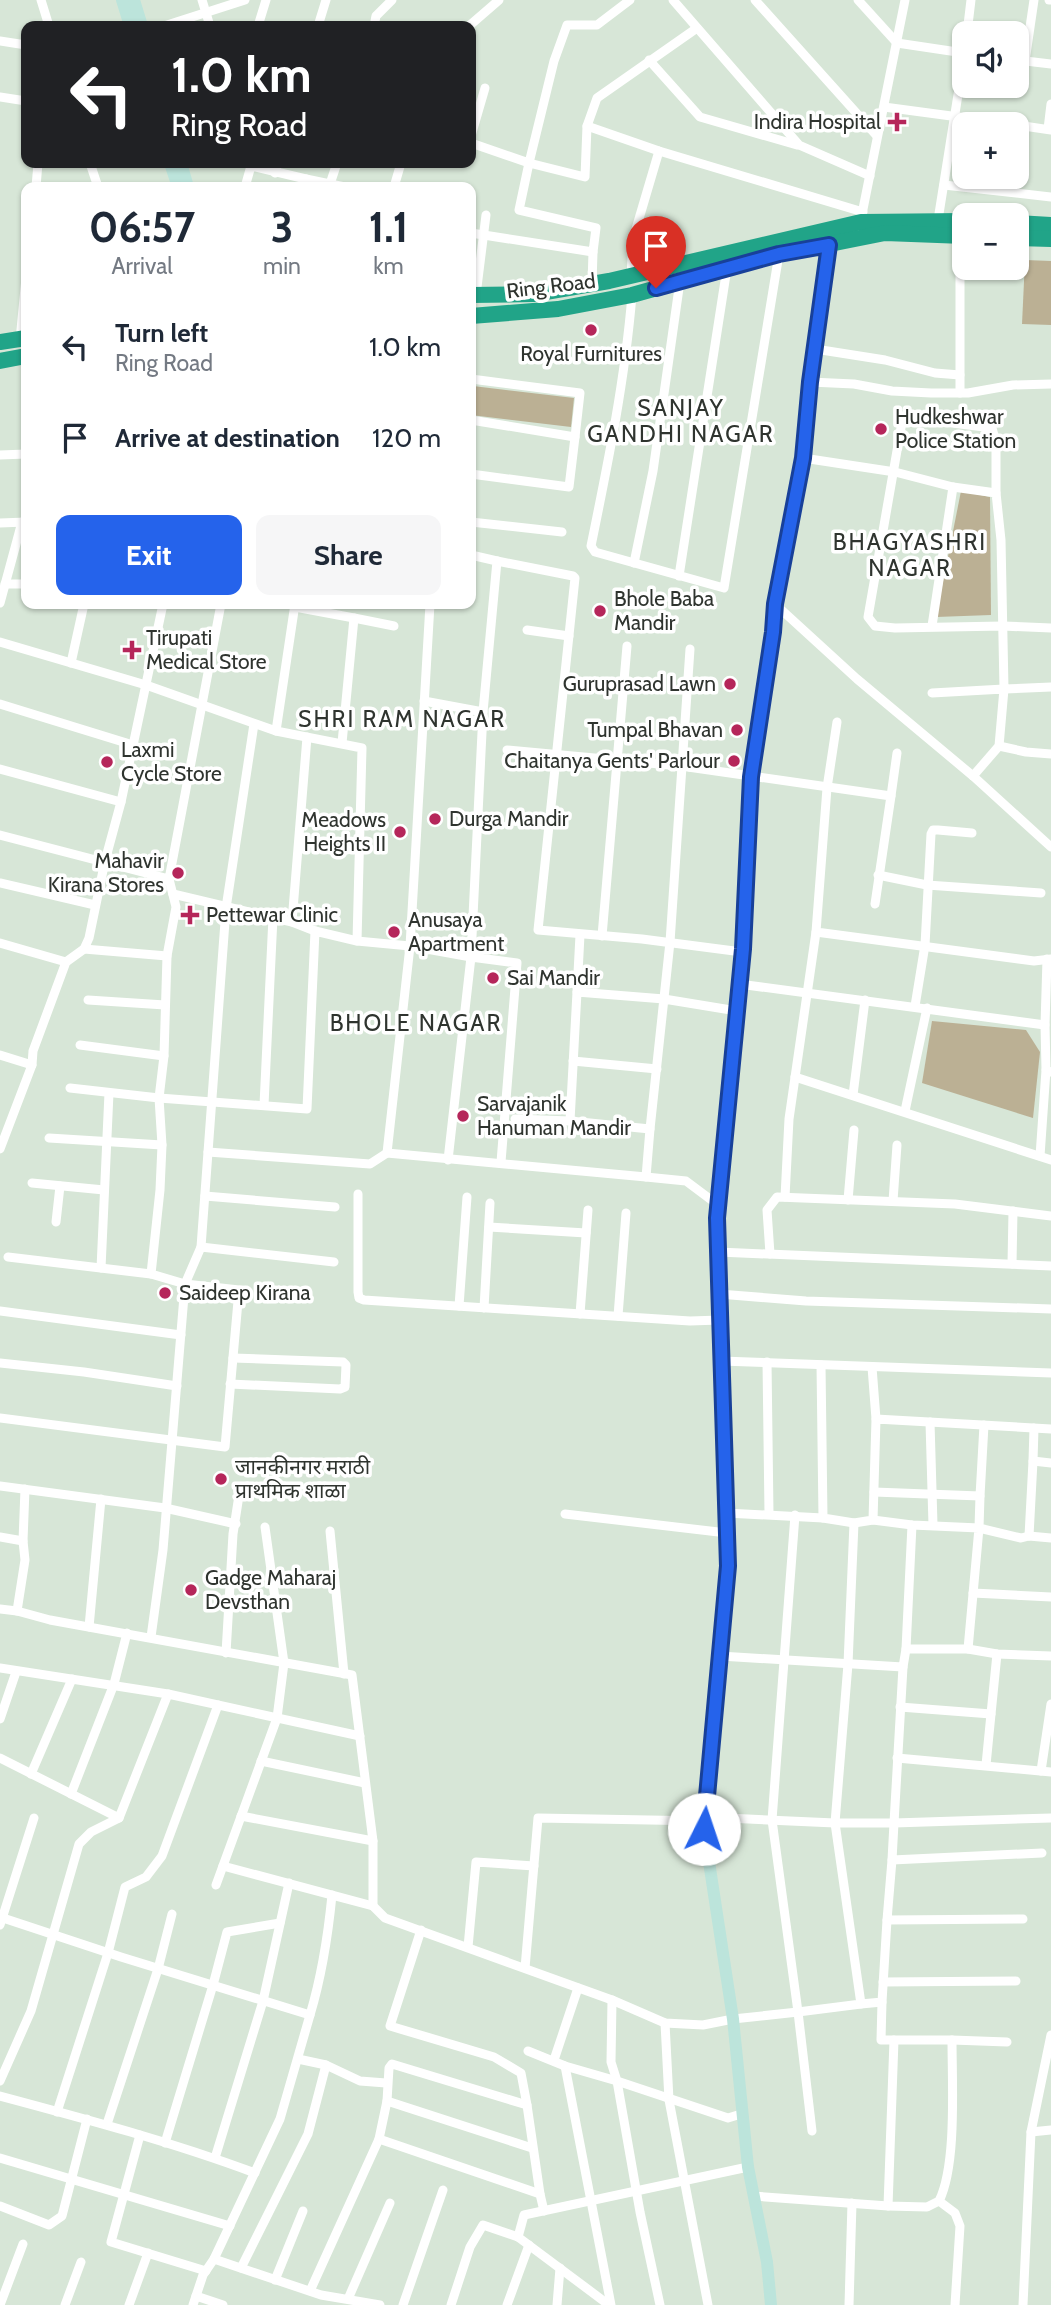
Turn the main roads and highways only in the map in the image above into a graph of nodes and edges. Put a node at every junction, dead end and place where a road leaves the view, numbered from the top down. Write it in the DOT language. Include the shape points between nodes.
graph roads {
  1 [pos="1029,224"];
  2 [pos="1051,225"];
  3 [pos="952,226"];
  4 [pos="952,231"];
  5 [pos="1029,238"];
  6 [pos="1051,239"];
  7 [pos="476,295"];
  8 [pos="476,316"];
  9 [pos="21,339"];
  10 [pos="0,342"];
  11 [pos="21,357"];
  12 [pos="0,361"];
  1 -- 2 [label="highway"];
  3 -- 7 [label="highway, Ring Road" via="938,220 862,217 592,284 534,294"];
  4 -- 8 [label="highway, Ring Road" via="885,233 779,254 632,295 558,309"];
  5 -- 6 [label="highway"];
  9 -- 10 [label="highway"];
  11 -- 12 [label="highway"];
}
